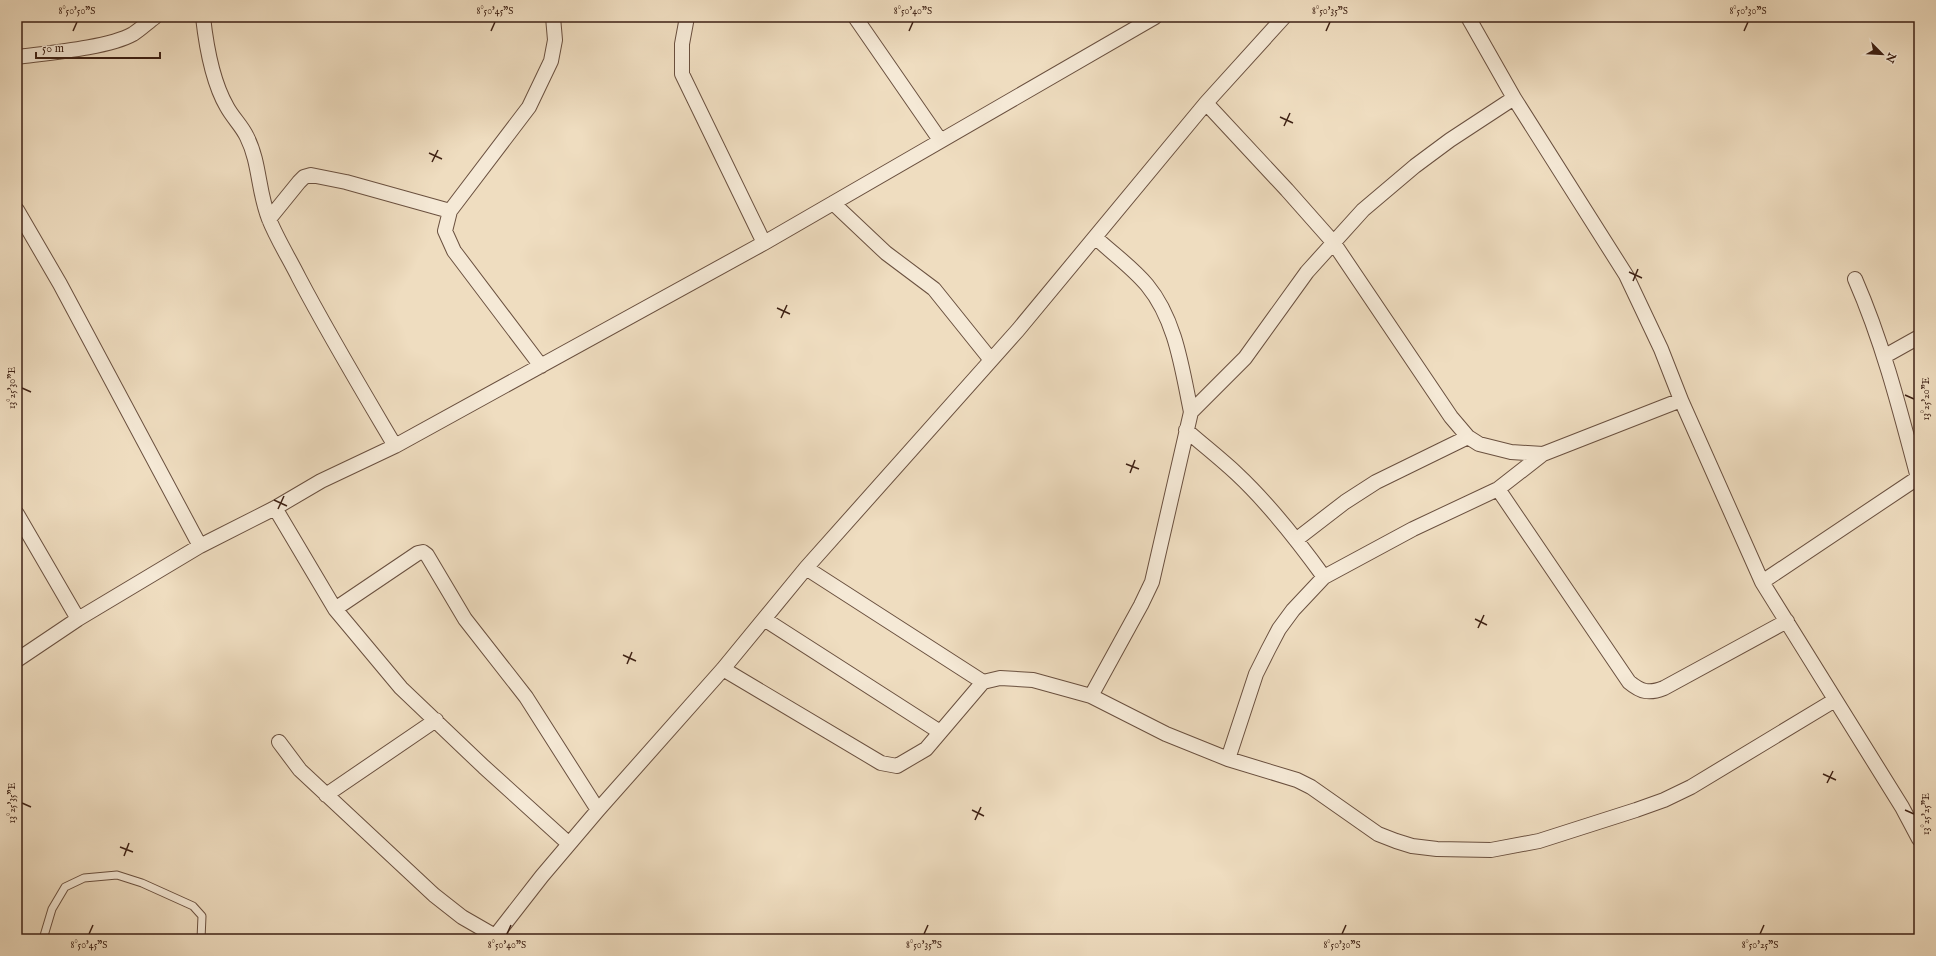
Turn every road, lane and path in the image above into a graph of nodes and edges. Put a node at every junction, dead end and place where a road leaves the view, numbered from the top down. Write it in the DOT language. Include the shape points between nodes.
graph roads {
  1 [pos="155,17"];
  2 [pos="202,17"];
  3 [pos="553,17"];
  4 [pos="687,17"];
  5 [pos="855,17"];
  6 [pos="1155,17"];
  7 [pos="1284,17"];
  8 [pos="1468,17"];
  9 [pos="17,57"];
  10 [pos="1514,98"];
  11 [pos="1206,103"];
  12 [pos="940,140"];
  13 [pos="833,203"];
  14 [pos="17,210"];
  15 [pos="450,211"];
  16 [pos="269,219"];
  17 [pos="1095,237"];
  18 [pos="1333,242"];
  19 [pos="764,243"];
  20 [pos="1855,279"];
  21 [pos="1919,337"];
  22 [pos="1885,356"];
  23 [pos="991,360"];
  24 [pos="541,366"];
  25 [pos="1682,400"];
  26 [pos="1191,412"];
  27 [pos="1186,430"];
  28 [pos="1468,437"];
  29 [pos="396,446"];
  30 [pos="1543,454"];
  31 [pos="1918,477"];
  32 [pos="1498,489"];
  33 [pos="275,508"];
  34 [pos="17,514"];
  35 [pos="1297,540"];
  36 [pos="200,546"];
  37 [pos="806,568"];
  38 [pos="1324,577"];
  39 [pos="1762,582"];
  40 [pos="335,609"];
  41 [pos="78,618"];
  42 [pos="764,619"];
  43 [pos="1788,621"];
  44 [pos="17,660"];
  45 [pos="723,669"];
  46 [pos="983,682"];
  47 [pos="1091,696"];
  48 [pos="1835,700"];
  49 [pos="436,720"];
  50 [pos="940,732"];
  51 [pos="279,742"];
  52 [pos="1228,759"];
  53 [pos="326,795"];
  54 [pos="598,810"];
  55 [pos="1919,839"];
  56 [pos="569,844"];
  57 [pos="494,938"];
  58 [pos="43,939"];
  59 [pos="201,939"];
  1 -- 9 [label="street" via="132,34 120,39"];
  2 -- 16 [label="street" via="212,67 226,106 249,142"];
  3 -- 15 [label="street" via="556,40 551,62 529,107"];
  4 -- 19 [label="street" via="682,44 682,74"];
  5 -- 12 [label="street"];
  6 -- 12 [label="street"];
  7 -- 11 [label="street"];
  8 -- 10 [label="street"];
  10 -- 18 [label="street" via="1414,166 1363,210"];
  10 -- 25 [label="street" via="1626,275 1659,343"];
  11 -- 17 [label="street"];
  11 -- 18 [label="street"];
  12 -- 13 [label="street"];
  13 -- 19 [label="street"];
  13 -- 23 [label="street" via="886,253 934,289"];
  14 -- 36 [label="street" via="60,284"];
  15 -- 16 [label="street" via="312,175 304,177 299,182"];
  15 -- 24 [label="street" via="445,231 454,251"];
  16 -- 29 [label="street" via="328,333"];
  17 -- 23 [label="street"];
  17 -- 26 [label="street" via="1147,285 1156,298 1176,341"];
  18 -- 26 [label="street" via="1307,272 1244,358"];
  18 -- 28 [label="street" via="1451,417"];
  19 -- 24 [label="street"];
  20 -- 22 [label="street"];
  21 -- 22 [label="street"];
  22 -- 31 [label="street"];
  23 -- 37 [label="street"];
  24 -- 29 [label="street"];
  25 -- 30 [label="street"];
  25 -- 39 [label="street"];
  26 -- 27 [label="street"];
  27 -- 35 [label="street" via="1238,474"];
  27 -- 47 [label="street" via="1152,582 1142,605"];
  28 -- 30 [label="street" via="1479,444 1511,452"];
  28 -- 35 [label="street" via="1376,482 1345,502"];
  29 -- 33 [label="street" via="321,481"];
  30 -- 32 [label="street"];
  31 -- 39 [label="street"];
  32 -- 38 [label="street" via="1413,528"];
  32 -- 43 [label="street" via="1629,682 1644,692 1664,688"];
  33 -- 36 [label="street"];
  33 -- 40 [label="street"];
  34 -- 41 [label="street"];
  35 -- 38 [label="street"];
  36 -- 41 [label="street"];
  37 -- 42 [label="street"];
  37 -- 46 [label="street"];
  38 -- 52 [label="street" via="1279,629 1256,674"];
  39 -- 43 [label="street"];
  40 -- 49 [label="street" via="401,688"];
  40 -- 54 [label="street" via="418,553 427,554 465,619 526,697"];
  41 -- 44 [label="street"];
  42 -- 45 [label="street"];
  42 -- 50 [label="street"];
  43 -- 48 [label="street"];
  45 -- 50 [label="street" via="881,763 898,766 910,760 926,749"];
  45 -- 54 [label="street"];
  46 -- 47 [label="street" via="1000,678 1033,680"];
  46 -- 50 [label="street"];
  47 -- 52 [label="street" via="1166,734"];
  48 -- 52 [label="street" via="1691,787 1664,800 1539,841 1491,850 1437,849 1396,841 1378,834 1312,787"];
  48 -- 55 [label="street" via="1902,807"];
  49 -- 53 [label="street"];
  49 -- 56 [label="street"];
  51 -- 53 [label="street" via="300,770"];
  53 -- 57 [label="street" via="434,895 462,918"];
  54 -- 56 [label="street"];
  56 -- 57 [label="street"];
  58 -- 59 [label="lane" via="52,909 65,887 84,878 117,875 142,883 193,906 202,916"];
}
